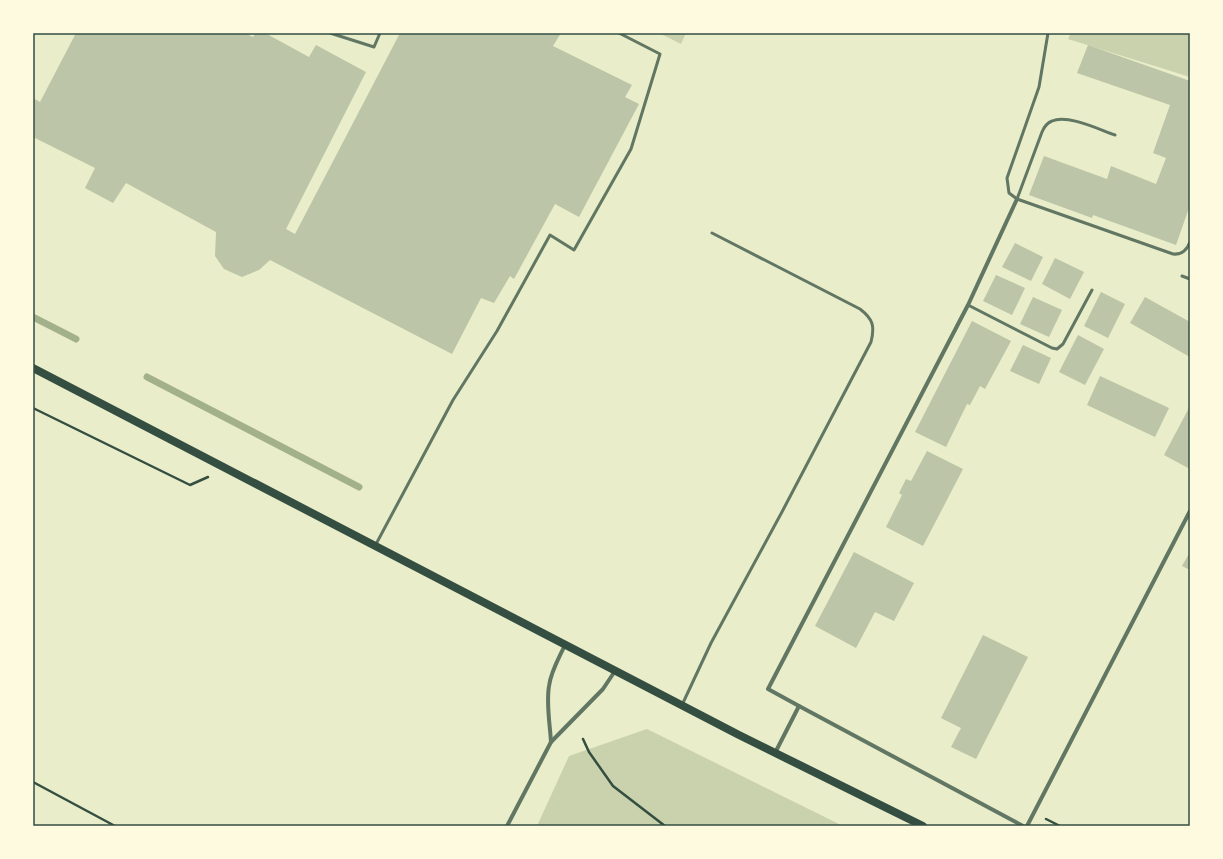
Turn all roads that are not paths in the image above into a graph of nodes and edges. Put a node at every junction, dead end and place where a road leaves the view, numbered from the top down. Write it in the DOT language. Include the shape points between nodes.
graph roads {
  1 [pos="330,33"];
  2 [pos="380,33"];
  3 [pos="619,33"];
  4 [pos="1048,33"];
  5 [pos="1116,135"];
  6 [pos="1017,199"];
  7 [pos="712,233"];
  8 [pos="1190,242"];
  9 [pos="1182,276"];
  10 [pos="1190,279"];
  11 [pos="1092,290"];
  12 [pos="968,305"];
  13 [pos="33,368"];
  14 [pos="1190,511"];
  15 [pos="375,546"];
  16 [pos="565,645"];
  17 [pos="615,671"];
  18 [pos="682,705"];
  19 [pos="799,706"];
  20 [pos="551,742"];
  21 [pos="775,753"];
  22 [pos="507,826"];
  23 [pos="923,826"];
  24 [pos="1023,826"];
  25 [pos="1027,826"];
  1 -- 2 [label="lane" via="374,48"];
  3 -- 15 [label="lane" via="660,54 631,149 574,250 550,235 497,331 453,400"];
  4 -- 6 [label="lane" via="1039,88 1007,178 1009,193"];
  5 -- 6 [label="lane" via="1069,120 1053,121 1042,132"];
  6 -- 8 [label="lane" via="1173,254 1186,250"];
  6 -- 12 [label="street"];
  7 -- 18 [label="lane" via="860,309 872,323 873,333 864,356 711,643"];
  9 -- 10 [label="lane"];
  11 -- 12 [label="lane" via="1063,344 1057,349"];
  12 -- 19 [label="street" via="768,689"];
  13 -- 15 [label="main road"];
  14 -- 25 [label="street"];
  15 -- 16 [label="main road"];
  16 -- 17 [label="main road"];
  16 -- 20 [label="street" via="549,686"];
  17 -- 18 [label="main road"];
  17 -- 20 [label="street" via="603,689"];
  18 -- 21 [label="main road"];
  19 -- 21 [label="street"];
  19 -- 24 [label="street"];
  20 -- 22 [label="street"];
  21 -- 23 [label="main road"];
}
